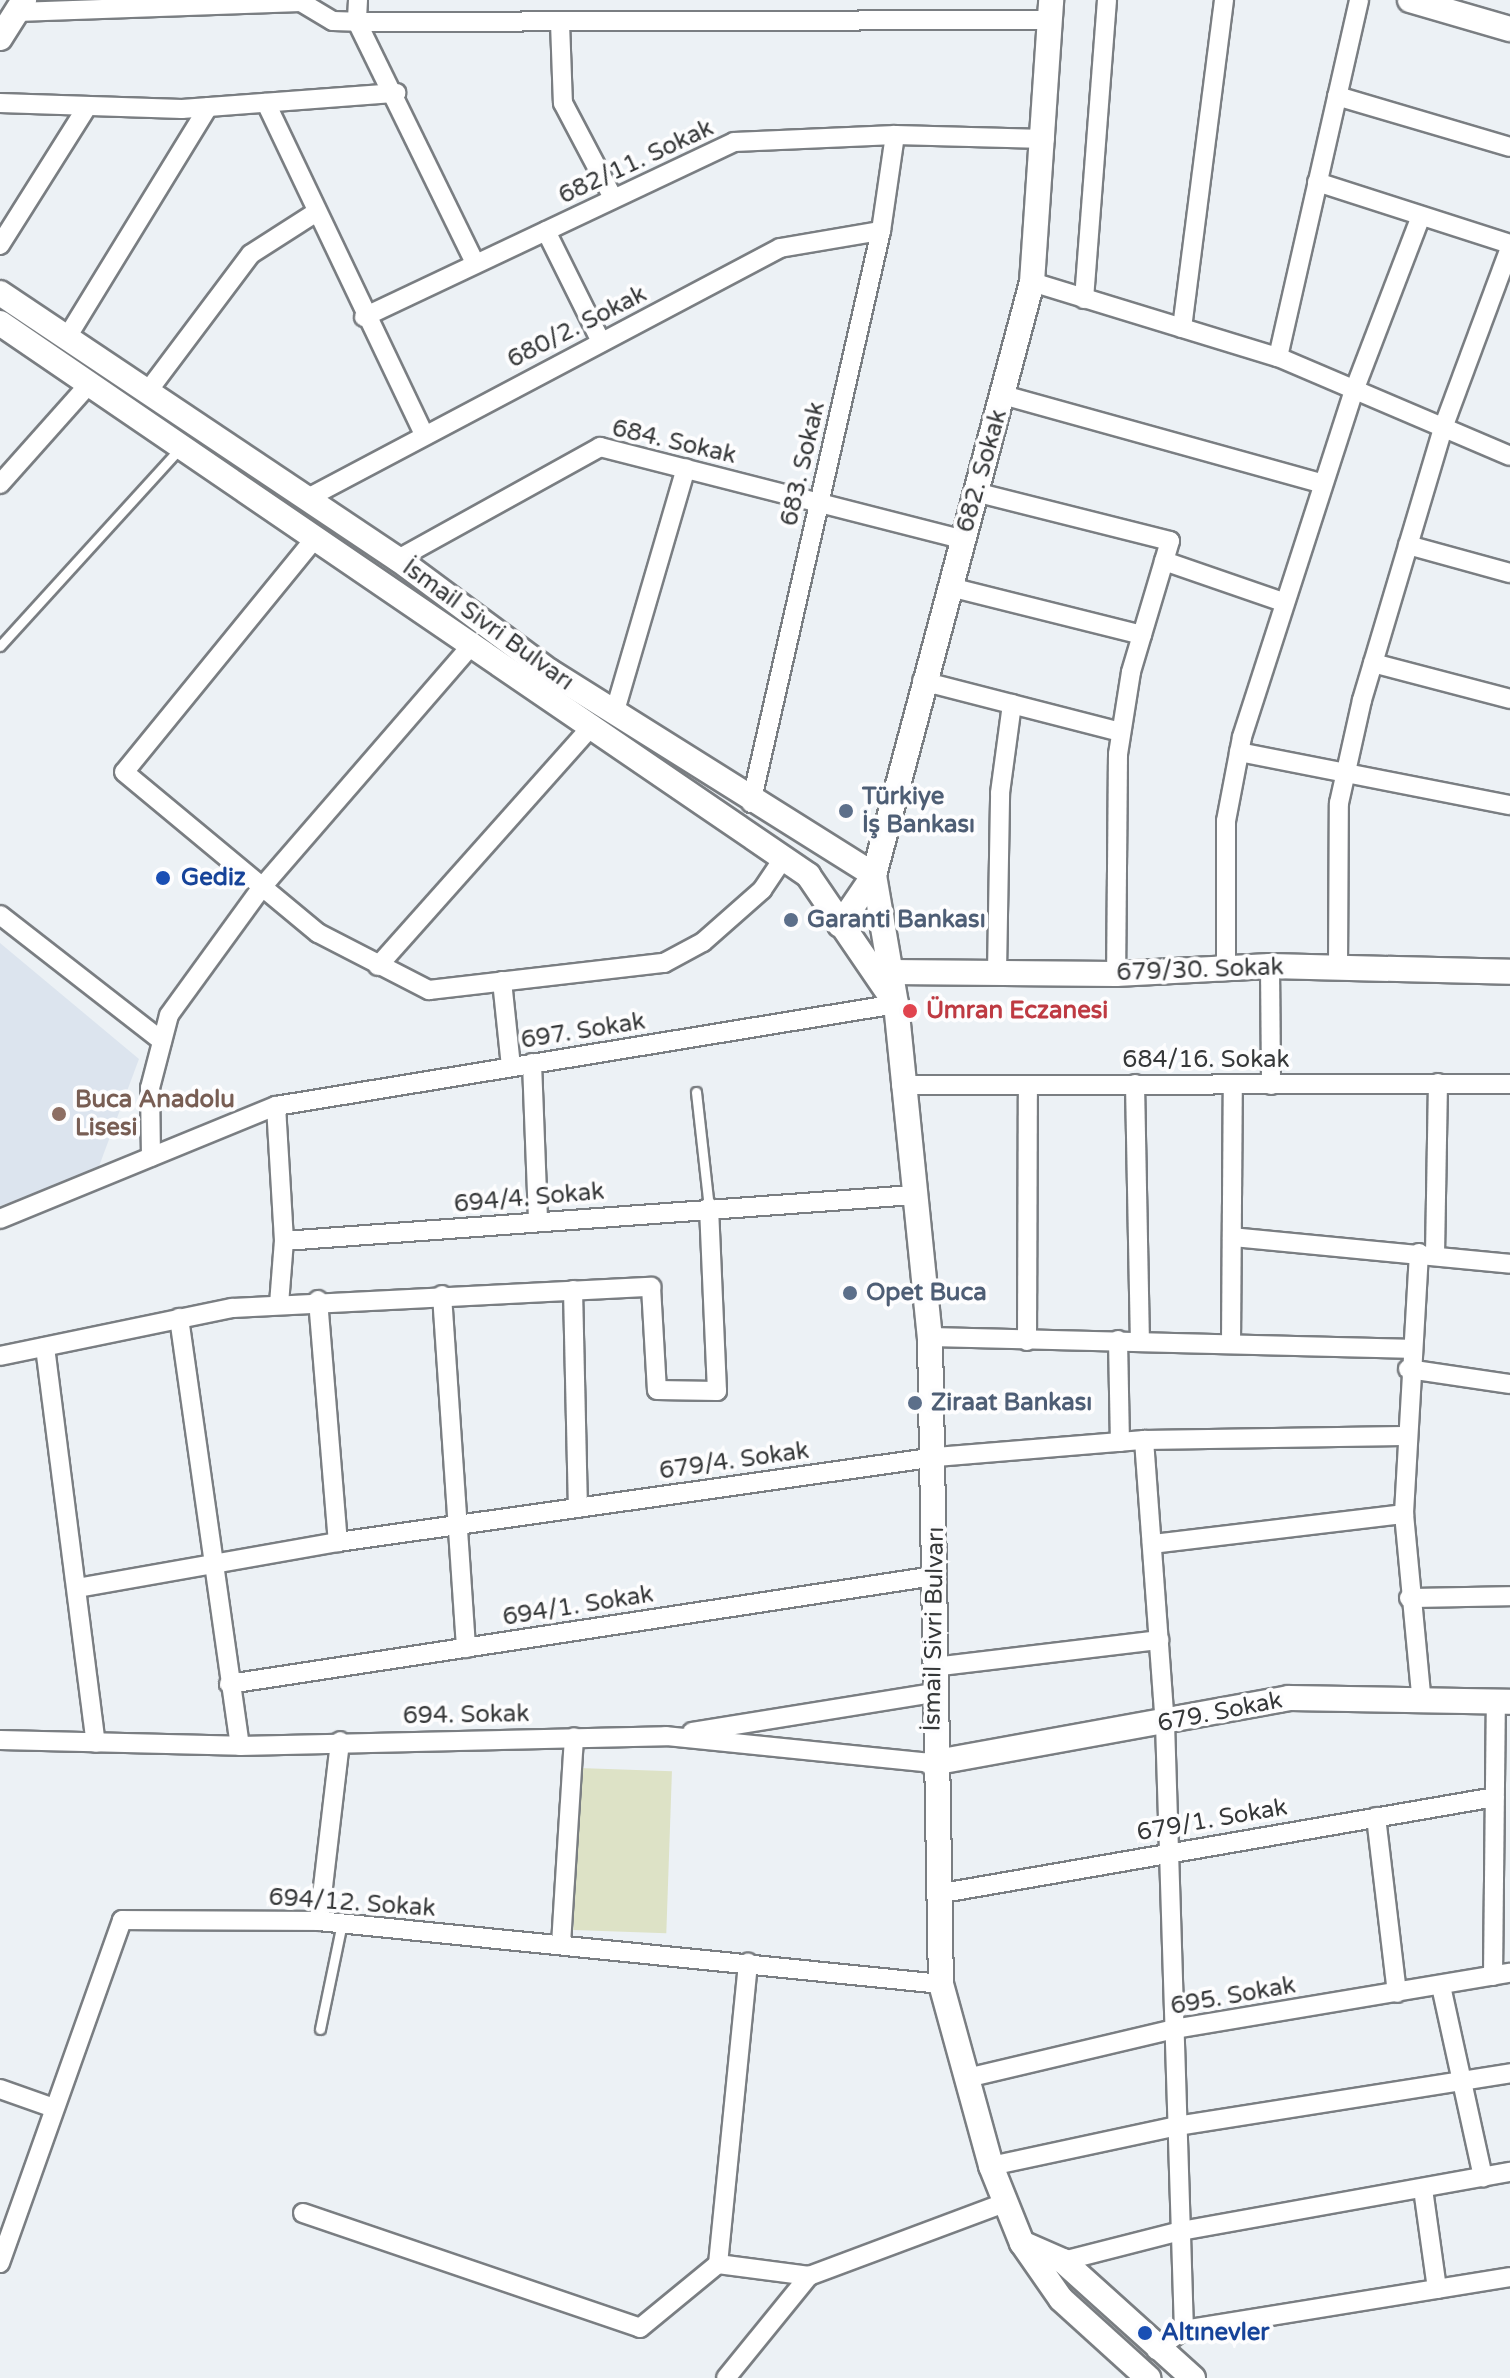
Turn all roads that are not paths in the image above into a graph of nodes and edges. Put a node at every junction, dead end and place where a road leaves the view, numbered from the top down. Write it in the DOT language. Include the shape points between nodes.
graph roads {
  1 [pos="358,0"];
  2 [pos="679,0"];
  3 [pos="1107,0"];
  4 [pos="1224,0"];
  5 [pos="1359,0"];
  6 [pos="1410,0"];
  7 [pos="21,6"];
  8 [pos="1051,10"];
  9 [pos="679,20"];
  10 [pos="357,22"];
  11 [pos="560,23"];
  12 [pos="1510,29"];
  13 [pos="0,38"];
  14 [pos="396,93"];
  15 [pos="1337,96"];
  16 [pos="0,103"];
  17 [pos="266,103"];
  18 [pos="208,107"];
  19 [pos="85,110"];
  20 [pos="895,135"];
  21 [pos="1045,139"];
  22 [pos="1510,147"];
  23 [pos="1317,182"];
  24 [pos="613,198"];
  25 [pos="315,213"];
  26 [pos="1421,216"];
  27 [pos="546,231"];
  28 [pos="881,231"];
  29 [pos="0,245"];
  30 [pos="1510,246"];
  31 [pos="474,261"];
  32 [pos="1032,282"];
  33 [pos="0,293"];
  34 [pos="1084,299"];
  35 [pos="364,317"];
  36 [pos="0,323"];
  37 [pos="1182,328"];
  38 [pos="66,339"];
  39 [pos="601,342"];
  40 [pos="1278,357"];
  41 [pos="90,383"];
  42 [pos="1355,388"];
  43 [pos="148,391"];
  44 [pos="1003,395"];
  45 [pos="1443,428"];
  46 [pos="423,432"];
  47 [pos="183,446"];
  48 [pos="1510,456"];
  49 [pos="686,468"];
  50 [pos="0,484"];
  51 [pos="1323,484"];
  52 [pos="975,492"];
  53 [pos="306,499"];
  54 [pos="819,501"];
  55 [pos="316,537"];
  56 [pos="962,539"];
  57 [pos="1408,545"];
  58 [pos="398,559"];
  59 [pos="1164,561"];
  60 [pos="1510,573"];
  61 [pos="950,587"];
  62 [pos="1283,602"];
  63 [pos="1142,635"];
  64 [pos="473,643"];
  65 [pos="0,646"];
  66 [pos="1373,663"];
  67 [pos="922,681"];
  68 [pos="1510,699"];
  69 [pos="1012,704"];
  70 [pos="604,719"];
  71 [pos="1121,732"];
  72 [pos="1239,752"];
  73 [pos="1345,773"];
  74 [pos="751,803"];
  75 [pos="1510,805"];
  76 [pos="784,857"];
  77 [pos="874,875"];
  78 [pos="262,887"];
  79 [pos="0,915"];
  80 [pos="840,925"];
  81 [pos="378,966"];
  82 [pos="1226,966"];
  83 [pos="1270,966"];
  84 [pos="1338,967"];
  85 [pos="890,972"];
  86 [pos="997,972"];
  87 [pos="1510,972"];
  88 [pos="1116,974"];
  89 [pos="502,981"];
  90 [pos="896,1004"];
  91 [pos="162,1041"];
  92 [pos="532,1063"];
  93 [pos="511,1067"];
  94 [pos="1438,1083"];
  95 [pos="1135,1084"];
  96 [pos="1510,1084"];
  97 [pos="901,1085"];
  98 [pos="1028,1085"];
  99 [pos="1271,1085"];
  100 [pos="1233,1086"];
  101 [pos="696,1092"];
  102 [pos="276,1106"];
  103 [pos="151,1157"];
  104 [pos="914,1195"];
  105 [pos="709,1207"];
  106 [pos="0,1219"];
  107 [pos="538,1222"];
  108 [pos="1232,1237"];
  109 [pos="284,1241"];
  110 [pos="1427,1253"];
  111 [pos="1510,1264"];
  112 [pos="573,1290"];
  113 [pos="442,1295"];
  114 [pos="318,1300"];
  115 [pos="279,1304"];
  116 [pos="179,1318"];
  117 [pos="930,1337"];
  118 [pos="1118,1340"];
  119 [pos="1140,1340"];
  120 [pos="1027,1341"];
  121 [pos="1231,1344"];
  122 [pos="45,1347"];
  123 [pos="1408,1349"];
  124 [pos="0,1356"];
  125 [pos="1408,1369"];
  126 [pos="1510,1384"];
  127 [pos="1403,1436"];
  128 [pos="1144,1440"];
  129 [pos="1120,1442"];
  130 [pos="936,1457"];
  131 [pos="578,1508"];
  132 [pos="1404,1514"];
  133 [pos="454,1525"];
  134 [pos="338,1542"];
  135 [pos="1152,1544"];
  136 [pos="208,1562"];
  137 [pos="934,1576"];
  138 [pos="77,1588"];
  139 [pos="1510,1596"];
  140 [pos="1409,1598"];
  141 [pos="1159,1640"];
  142 [pos="466,1648"];
  143 [pos="933,1667"];
  144 [pos="229,1684"];
  145 [pos="933,1693"];
  146 [pos="1421,1695"];
  147 [pos="1503,1702"];
  148 [pos="1165,1723"];
  149 [pos="666,1736"];
  150 [pos="574,1737"];
  151 [pos="0,1740"];
  152 [pos="340,1741"];
  153 [pos="96,1743"];
  154 [pos="240,1746"];
  155 [pos="932,1763"];
  156 [pos="1495,1797"];
  157 [pos="1376,1817"];
  158 [pos="1169,1851"];
  159 [pos="937,1894"];
  160 [pos="1502,1897"];
  161 [pos="319,1921"];
  162 [pos="342,1923"];
  163 [pos="561,1944"];
  164 [pos="748,1962"];
  165 [pos="1501,1975"];
  166 [pos="941,1984"];
  167 [pos="1441,1986"];
  168 [pos="1397,1993"];
  169 [pos="320,2029"];
  170 [pos="1174,2029"];
  171 [pos="1510,2073"];
  172 [pos="967,2078"];
  173 [pos="1463,2081"];
  174 [pos="0,2089"];
  175 [pos="54,2108"];
  176 [pos="1177,2126"];
  177 [pos="991,2166"];
  178 [pos="1510,2172"];
  179 [pos="1483,2177"];
  180 [pos="1423,2189"];
  181 [pos="1004,2203"];
  182 [pos="303,2213"];
  183 [pos="1181,2231"];
  184 [pos="1022,2243"];
  185 [pos="1063,2261"];
  186 [pos="0,2263"];
  187 [pos="718,2264"];
  188 [pos="809,2276"];
  189 [pos="1510,2277"];
  190 [pos="1437,2289"];
  191 [pos="1184,2330"];
  192 [pos="1156,2350"];
  193 [pos="726,2378"];
  194 [pos="1148,2378"];
  195 [pos="1193,2378"];
  1 -- 10 [label="street"];
  2 -- 9 [label="street"];
  3 -- 34 [label="street"];
  4 -- 37 [label="street"];
  5 -- 15 [label="street"];
  6 -- 12 [label="main road"];
  7 -- 10 [label="street" via="301,2 333,21"];
  7 -- 13 [label="main road"];
  8 -- 9 [label="street"];
  8 -- 21 [label="main road, 682. Sokak"];
  9 -- 11 [label="street"];
  10 -- 11 [label="street"];
  10 -- 14 [label="street"];
  11 -- 24 [label="street" via="563,103"];
  14 -- 17 [label="street"];
  14 -- 31 [label="street"];
  15 -- 22 [label="street"];
  15 -- 23 [label="street"];
  16 -- 19 [label="street"];
  17 -- 18 [label="street"];
  17 -- 25 [label="street"];
  18 -- 19 [label="street"];
  18 -- 38 [label="street"];
  19 -- 29 [label="street"];
  20 -- 21 [label="street, 682/11. Sokak"];
  20 -- 24 [label="street, 682/11. Sokak" via="734,142"];
  20 -- 28 [label="street, 683. Sokak"];
  21 -- 32 [label="main road, 682. Sokak"];
  23 -- 26 [label="street"];
  23 -- 40 [label="street"];
  24 -- 27 [label="street, 682/11. Sokak"];
  25 -- 35 [label="street"];
  25 -- 43 [label="street" via="251,254"];
  26 -- 30 [label="street"];
  26 -- 42 [label="street"];
  27 -- 31 [label="street, 682/11. Sokak"];
  27 -- 39 [label="street"];
  28 -- 39 [label="street, 680/2. Sokak" via="780,248"];
  28 -- 54 [label="street, 683. Sokak"];
  30 -- 45 [label="street"];
  31 -- 35 [label="street, 682/11. Sokak"];
  32 -- 34 [label="street"];
  32 -- 44 [label="main road, 682. Sokak"];
  33 -- 38 [label="main road, İsmail Sivri Bulvarı"];
  34 -- 37 [label="street"];
  35 -- 46 [label="street"];
  36 -- 41 [label="main road, İsmail Sivri Bulvarı"];
  37 -- 40 [label="street"];
  38 -- 43 [label="main road, İsmail Sivri Bulvarı"];
  39 -- 46 [label="street, 680/2. Sokak"];
  40 -- 42 [label="street"];
  41 -- 47 [label="main road, İsmail Sivri Bulvarı"];
  41 -- 50 [label="street"];
  42 -- 45 [label="street"];
  42 -- 51 [label="street"];
  43 -- 53 [label="main road, İsmail Sivri Bulvarı"];
  44 -- 51 [label="street"];
  44 -- 52 [label="main road, 682. Sokak"];
  45 -- 48 [label="street"];
  45 -- 57 [label="street"];
  46 -- 53 [label="street, 680/2. Sokak"];
  47 -- 55 [label="main road, İsmail Sivri Bulvarı"];
  47 -- 65 [label="lane"];
  49 -- 54 [label="street, 684. Sokak"];
  49 -- 58 [label="street, 684. Sokak" via="600,447"];
  49 -- 70 [label="street"];
  51 -- 62 [label="street"];
  52 -- 56 [label="main road, 682. Sokak"];
  52 -- 59 [label="street" via="1170,541"];
  53 -- 58 [label="main road, İsmail Sivri Bulvarı"];
  54 -- 56 [label="street, 684. Sokak"];
  54 -- 74 [label="street, 683. Sokak"];
  55 -- 64 [label="main road, İsmail Sivri Bulvarı"];
  55 -- 78 [label="street" via="124,772"];
  56 -- 61 [label="main road, 682. Sokak"];
  57 -- 60 [label="street"];
  57 -- 66 [label="street"];
  58 -- 70 [label="main road, İsmail Sivri Bulvarı"];
  59 -- 62 [label="street"];
  59 -- 63 [label="street"];
  61 -- 63 [label="street"];
  61 -- 67 [label="main road, 682. Sokak"];
  62 -- 72 [label="street"];
  63 -- 71 [label="street"];
  64 -- 70 [label="main road, İsmail Sivri Bulvarı"];
  64 -- 78 [label="street"];
  66 -- 68 [label="street"];
  66 -- 73 [label="street"];
  67 -- 69 [label="street"];
  67 -- 77 [label="main road, 682. Sokak"];
  69 -- 71 [label="street"];
  69 -- 86 [label="street" via="1000,793"];
  70 -- 74 [label="main road, İsmail Sivri Bulvarı"];
  70 -- 76 [label="main road, İsmail Sivri Bulvarı"];
  70 -- 81 [label="street"];
  71 -- 88 [label="street"];
  72 -- 73 [label="street"];
  72 -- 82 [label="street" via="1224,860"];
  73 -- 75 [label="street" via="1439,797"];
  73 -- 84 [label="street" via="1336,844"];
  74 -- 77 [label="main road, İsmail Sivri Bulvarı"];
  76 -- 80 [label="main road, İsmail Sivri Bulvarı" via="808,875"];
  76 -- 89 [label="street" via="762,890 703,942 664,963"];
  77 -- 80 [label="main road, 682. Sokak"];
  77 -- 85 [label="main road, İsmail Sivri Bulvarı"];
  78 -- 81 [label="street" via="318,933"];
  78 -- 91 [label="street" via="169,1015"];
  79 -- 91 [label="street"];
  80 -- 90 [label="main road, İsmail Sivri Bulvarı"];
  81 -- 89 [label="street" via="429,990"];
  82 -- 83 [label="main road, 679/30. Sokak"];
  82 -- 88 [label="main road, 679/30. Sokak"];
  83 -- 84 [label="main road, 679/30. Sokak"];
  83 -- 99 [label="street"];
  84 -- 87 [label="main road, 679/30. Sokak"];
  85 -- 86 [label="main road, 679/30. Sokak"];
  85 -- 90 [label="main road, İsmail Sivri Bulvarı"];
  86 -- 88 [label="main road, 679/30. Sokak"];
  89 -- 93 [label="street"];
  90 -- 92 [label="street, 697. Sokak"];
  90 -- 97 [label="main road, İsmail Sivri Bulvarı"];
  91 -- 103 [label="street" via="150,1088"];
  92 -- 93 [label="street, 697. Sokak"];
  92 -- 107 [label="street"];
  93 -- 102 [label="street, 697. Sokak"];
  94 -- 96 [label="street, 684/16. Sokak"];
  94 -- 99 [label="street, 684/16. Sokak"];
  94 -- 110 [label="street"];
  95 -- 98 [label="street, 684/16. Sokak"];
  95 -- 100 [label="street, 684/16. Sokak"];
  95 -- 119 [label="street"];
  97 -- 98 [label="street, 684/16. Sokak"];
  97 -- 104 [label="main road, İsmail Sivri Bulvarı"];
  98 -- 120 [label="street"];
  99 -- 100 [label="street, 684/16. Sokak"];
  100 -- 108 [label="street"];
  101 -- 105 [label="lane"];
  102 -- 103 [label="street, 697. Sokak"];
  102 -- 109 [label="street"];
  103 -- 106 [label="street, 697. Sokak"];
  104 -- 105 [label="street, 694/4. Sokak"];
  104 -- 117 [label="main road, İsmail Sivri Bulvarı"];
  105 -- 107 [label="street, 694/4. Sokak"];
  105 -- 112 [label="street" via="717,1391 657,1390 651,1287"];
  107 -- 109 [label="street, 694/4. Sokak"];
  108 -- 110 [label="street"];
  108 -- 121 [label="street"];
  109 -- 115 [label="street"];
  110 -- 111 [label="street"];
  110 -- 123 [label="street"];
  112 -- 113 [label="street"];
  112 -- 131 [label="street"];
  113 -- 114 [label="street"];
  113 -- 133 [label="street"];
  114 -- 115 [label="street"];
  114 -- 134 [label="street"];
  115 -- 116 [label="street"];
  116 -- 122 [label="street"];
  116 -- 136 [label="street"];
  117 -- 120 [label="street"];
  117 -- 130 [label="main road, İsmail Sivri Bulvarı"];
  118 -- 119 [label="street"];
  118 -- 120 [label="street"];
  118 -- 129 [label="street"];
  119 -- 121 [label="street"];
  121 -- 123 [label="street"];
  122 -- 124 [label="street"];
  122 -- 138 [label="street"];
  123 -- 125 [label="street"];
  125 -- 126 [label="street"];
  125 -- 127 [label="street"];
  127 -- 128 [label="street, 679/4. Sokak"];
  127 -- 132 [label="street"];
  128 -- 129 [label="street, 679/4. Sokak"];
  128 -- 135 [label="street"];
  129 -- 130 [label="street, 679/4. Sokak"];
  130 -- 131 [label="street, 679/4. Sokak"];
  130 -- 137 [label="main road, İsmail Sivri Bulvarı"];
  131 -- 133 [label="street, 679/4. Sokak"];
  132 -- 135 [label="street"];
  132 -- 140 [label="street"];
  133 -- 134 [label="street, 679/4. Sokak"];
  133 -- 142 [label="street"];
  134 -- 136 [label="street, 679/4. Sokak"];
  135 -- 141 [label="street"];
  136 -- 138 [label="street, 679/4. Sokak"];
  136 -- 144 [label="street"];
  137 -- 142 [label="street, 694/1. Sokak"];
  137 -- 143 [label="main road, İsmail Sivri Bulvarı"];
  138 -- 153 [label="street"];
  139 -- 140 [label="street"];
  140 -- 146 [label="street"];
  141 -- 143 [label="street"];
  141 -- 148 [label="street"];
  142 -- 144 [label="street, 694/1. Sokak"];
  143 -- 145 [label="main road, İsmail Sivri Bulvarı"];
  144 -- 154 [label="street"];
  145 -- 149 [label="street"];
  145 -- 155 [label="main road, İsmail Sivri Bulvarı"];
  146 -- 147 [label="main road, 679. Sokak"];
  146 -- 148 [label="main road, 679. Sokak" via="1288,1698"];
  147 -- 156 [label="street"];
  148 -- 155 [label="main road, 679. Sokak"];
  148 -- 158 [label="street"];
  149 -- 150 [label="street, 694. Sokak"];
  149 -- 155 [label="street, 694. Sokak"];
  150 -- 152 [label="street, 694. Sokak"];
  150 -- 163 [label="street"];
  151 -- 153 [label="street, 694. Sokak"];
  152 -- 154 [label="street, 694. Sokak"];
  152 -- 161 [label="street"];
  153 -- 154 [label="street, 694. Sokak"];
  155 -- 159 [label="main road, İsmail Sivri Bulvarı"];
  156 -- 157 [label="street, 679/1. Sokak"];
  156 -- 160 [label="street"];
  157 -- 158 [label="street, 679/1. Sokak"];
  157 -- 168 [label="street"];
  158 -- 159 [label="street, 679/1. Sokak"];
  158 -- 170 [label="street"];
  159 -- 166 [label="main road, İsmail Sivri Bulvarı"];
  160 -- 165 [label="street"];
  161 -- 162 [label="street, 694/12. Sokak"];
  161 -- 175 [label="street, 694/12. Sokak" via="122,1920"];
  162 -- 163 [label="street, 694/12. Sokak"];
  162 -- 169 [label="lane"];
  163 -- 164 [label="street, 694/12. Sokak"];
  164 -- 166 [label="street, 694/12. Sokak"];
  164 -- 187 [label="street"];
  165 -- 167 [label="street, 695. Sokak"];
  166 -- 172 [label="main road, İsmail Sivri Bulvarı"];
  167 -- 168 [label="street, 695. Sokak"];
  167 -- 173 [label="street"];
  168 -- 170 [label="street, 695. Sokak"];
  170 -- 172 [label="street, 695. Sokak"];
  170 -- 176 [label="street"];
  171 -- 173 [label="street"];
  172 -- 177 [label="main road, İsmail Sivri Bulvarı"];
  173 -- 176 [label="street"];
  173 -- 179 [label="street"];
  174 -- 175 [label="street"];
  175 -- 186 [label="street, 694/12. Sokak"];
  176 -- 177 [label="street"];
  176 -- 183 [label="street"];
  177 -- 181 [label="main road, İsmail Sivri Bulvarı"];
  178 -- 179 [label="street"];
  179 -- 180 [label="street"];
  180 -- 183 [label="street"];
  180 -- 190 [label="street"];
  181 -- 184 [label="main road, İsmail Sivri Bulvarı"];
  181 -- 188 [label="street"];
  182 -- 187 [label="street" via="640,2328"];
  183 -- 185 [label="street"];
  183 -- 191 [label="street"];
  184 -- 185 [label="main road"];
  184 -- 194 [label="main road, İsmail Sivri Bulvarı" via="1061,2299"];
  185 -- 192 [label="main road"];
  187 -- 188 [label="street"];
  188 -- 193 [label="street"];
  189 -- 190 [label="street"];
  190 -- 191 [label="street"];
  191 -- 192 [label="street"];
  192 -- 195 [label="main road"];
}
